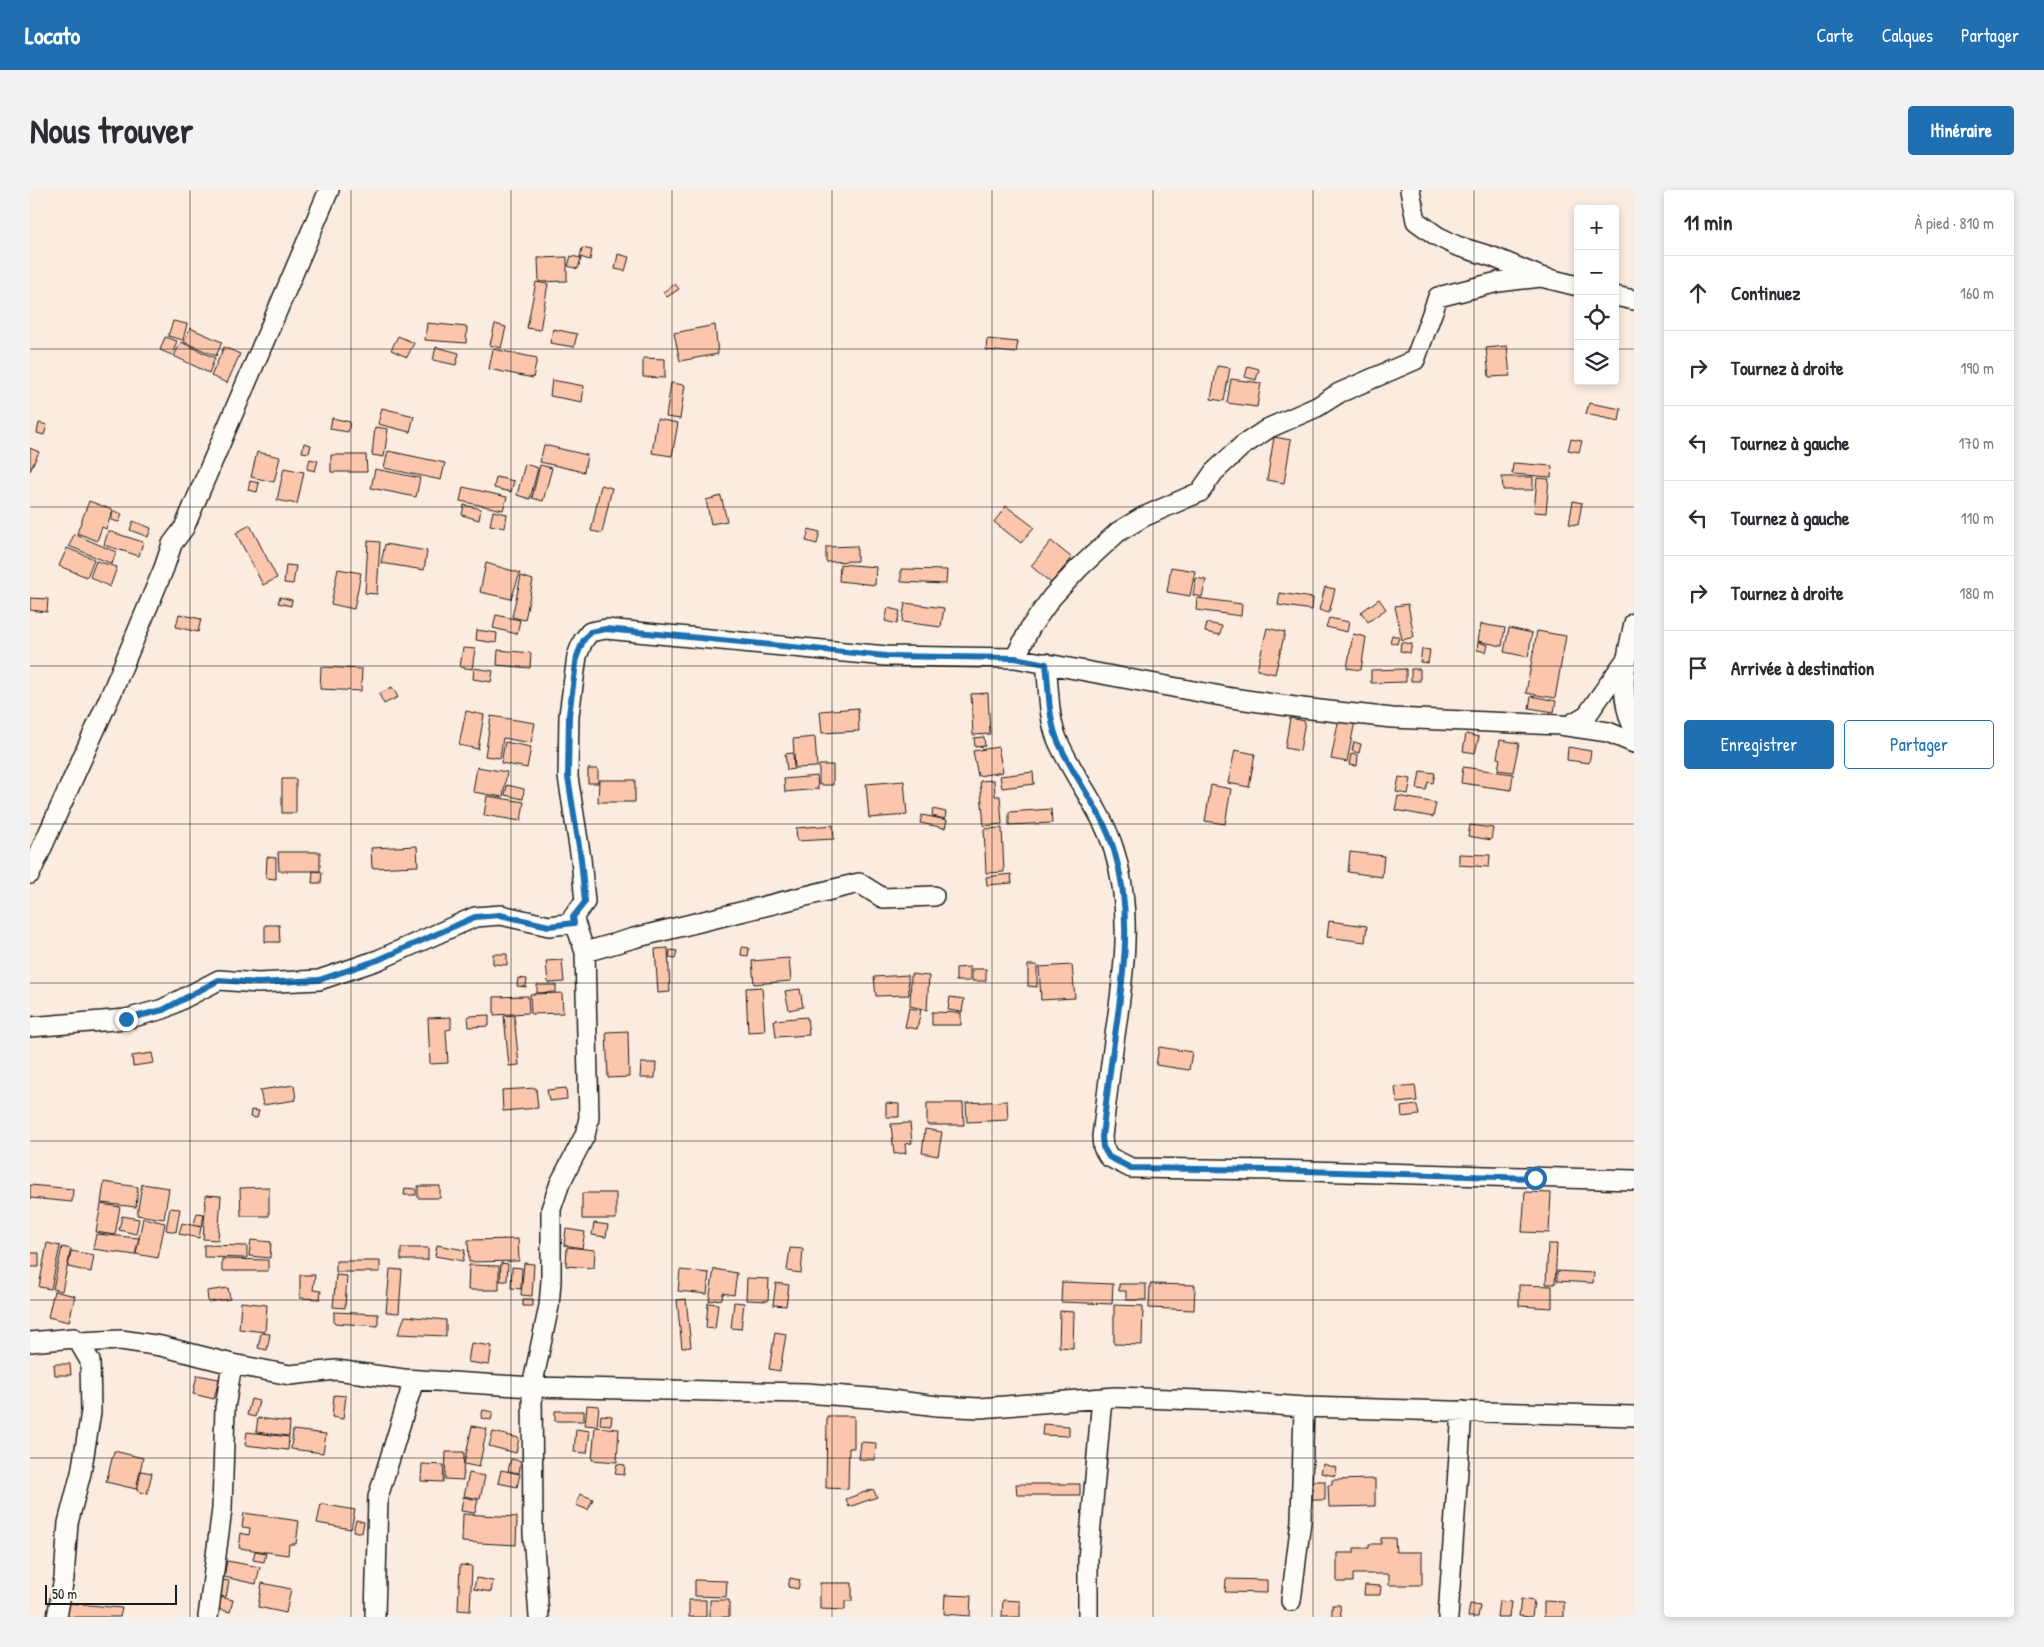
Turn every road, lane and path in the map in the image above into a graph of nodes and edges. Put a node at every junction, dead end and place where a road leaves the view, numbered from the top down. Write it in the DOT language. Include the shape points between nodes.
graph roads {
  1 [pos="329,190"];
  2 [pos="1410,190"];
  3 [pos="1541,276"];
  4 [pos="1574,285"];
  5 [pos="1619,297"];
  6 [pos="1634,300"];
  7 [pos="1634,623"];
  8 [pos="1628,656"];
  9 [pos="1015,658"];
  10 [pos="1046,664"];
  11 [pos="1630,709"];
  12 [pos="1568,726"];
  13 [pos="1634,729"];
  14 [pos="1591,730"];
  15 [pos="1634,743"];
  16 [pos="30,874"];
  17 [pos="934,896"];
  18 [pos="573,917"];
  19 [pos="585,952"];
  20 [pos="30,1027"];
  21 [pos="1634,1180"];
  22 [pos="30,1342"];
  23 [pos="79,1342"];
  24 [pos="232,1364"];
  25 [pos="414,1380"];
  26 [pos="532,1386"];
  27 [pos="1102,1398"];
  28 [pos="1304,1407"];
  29 [pos="1462,1411"];
  30 [pos="1634,1416"];
  31 [pos="1291,1601"];
  32 [pos="57,1617"];
  33 [pos="208,1617"];
  34 [pos="375,1617"];
  35 [pos="539,1617"];
  36 [pos="1088,1617"];
  37 [pos="1448,1617"];
  1 -- 16 [label="street" via="184,528 172,544 112,692"];
  2 -- 3 [label="street" via="1416,221 1427,230 1457,246"];
  3 -- 4 [label="street"];
  3 -- 9 [label="street" via="1498,282 1438,297 1414,360 1269,428 1242,446 1214,472 1200,492 1143,517 1118,532 1078,568 1052,598 1030,628"];
  5 -- 6 [label="street"];
  7 -- 8 [label="street"];
  8 -- 11 [label="street" via="1623,684"];
  8 -- 12 [label="street" via="1587,715"];
  9 -- 10 [label="street"];
  9 -- 18 [label="street" via="886,656 606,629 590,632 577,656 569,715 568,777 585,902"];
  10 -- 12 [label="street" via="1311,709 1418,720"];
  10 -- 21 [label="street" via="1057,738 1098,813 1122,881 1125,933 1122,981 1102,1137 1109,1157 1131,1168"];
  11 -- 13 [label="street"];
  11 -- 14 [label="street"];
  12 -- 14 [label="street"];
  14 -- 15 [label="street" via="1608,732"];
  17 -- 19 [label="street" via="884,898 859,883"];
  18 -- 19 [label="street"];
  18 -- 20 [label="street" via="574,923 549,926 500,915 475,917 378,960 319,980 258,983 219,980 163,1010 126,1019"];
  19 -- 26 [label="street" via="589,1118 585,1135 560,1183 551,1210 549,1306"];
  22 -- 23 [label="street" via="74,1338"];
  23 -- 24 [label="street" via="121,1340 161,1346"];
  23 -- 32 [label="street" via="90,1361 91,1412 81,1474 68,1523"];
  24 -- 25 [label="street" via="290,1375 336,1370"];
  24 -- 33 [label="street" via="225,1408 222,1509"];
  25 -- 26 [label="street"];
  25 -- 34 [label="street" via="378,1497"];
  26 -- 27 [label="street" via="806,1393 980,1408"];
  26 -- 35 [label="street" via="532,1533"];
  27 -- 28 [label="street" via="1226,1401"];
  27 -- 36 [label="street" via="1088,1558"];
  28 -- 29 [label="street"];
  28 -- 31 [label="street" via="1301,1521"];
  29 -- 30 [label="street"];
  29 -- 37 [label="street"];
}
